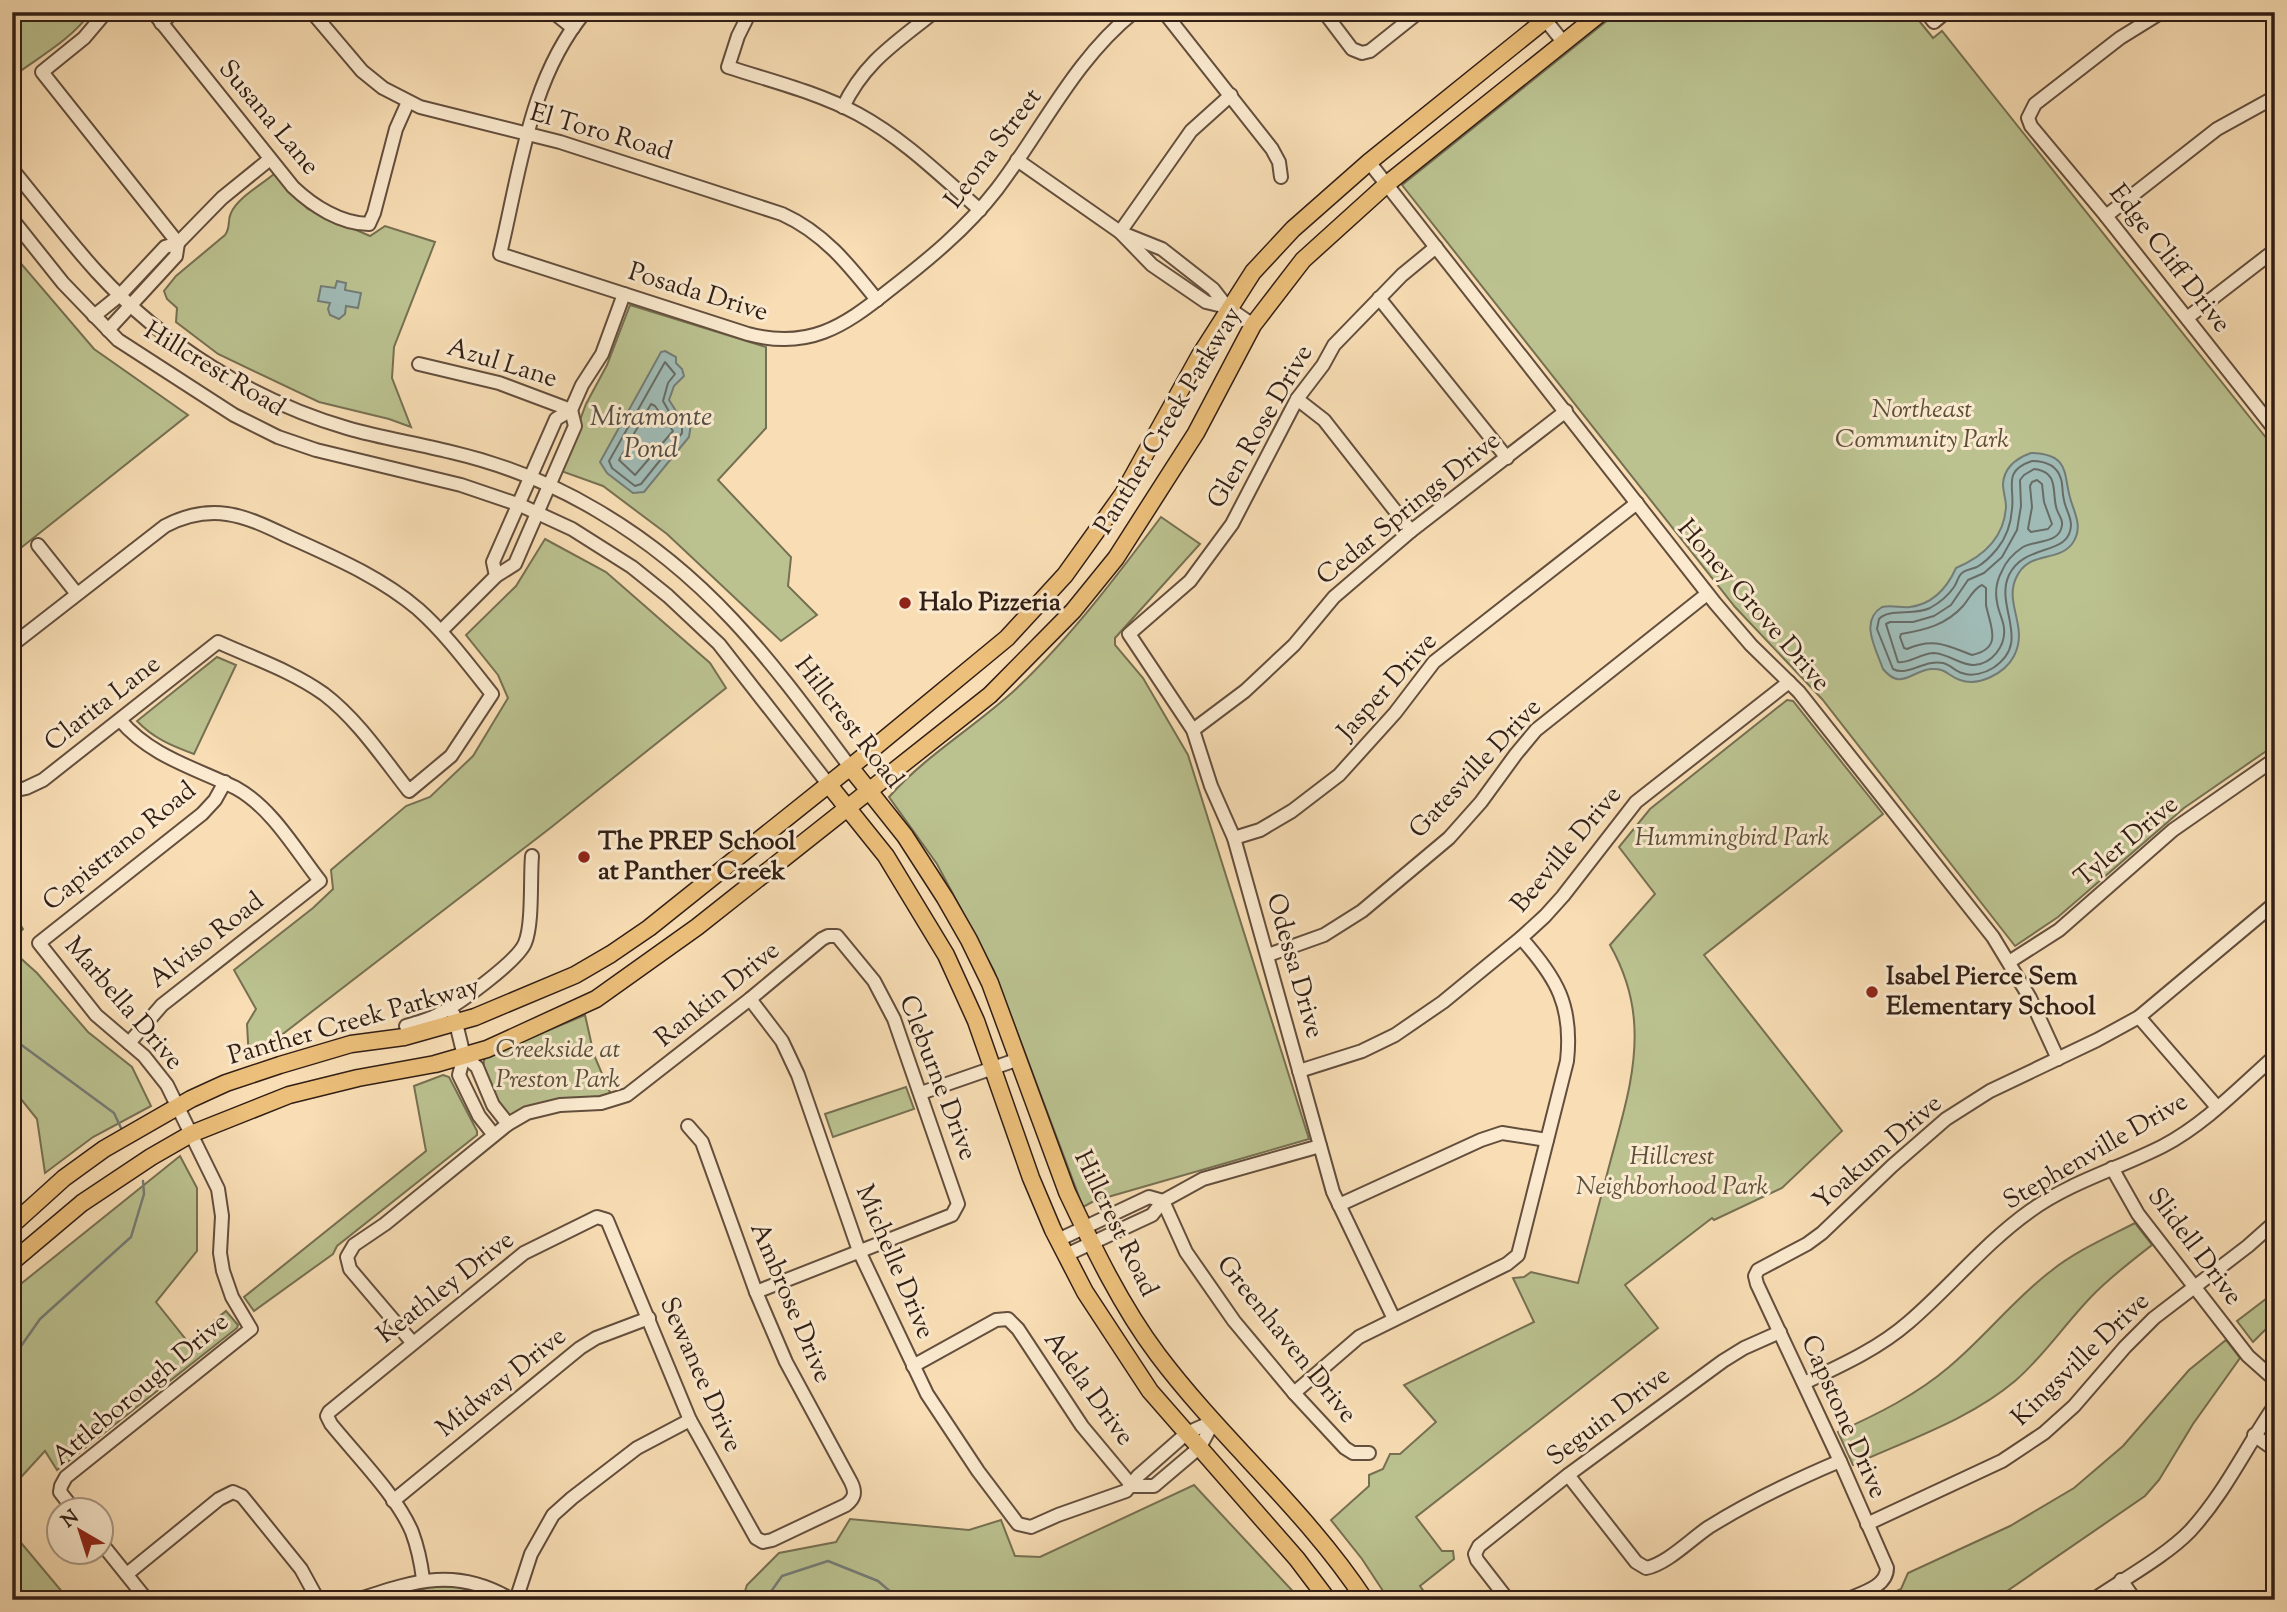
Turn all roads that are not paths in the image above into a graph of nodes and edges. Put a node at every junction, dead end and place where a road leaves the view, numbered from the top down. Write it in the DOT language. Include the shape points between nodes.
graph roads {
  1 [pos="106,12"];
  2 [pos="174,12"];
  3 [pos="312,12"];
  4 [pos="553,12"];
  5 [pos="586,12"];
  6 [pos="750,12"];
  7 [pos="934,12"];
  8 [pos="1134,12"];
  9 [pos="1164,12"];
  10 [pos="1324,12"];
  11 [pos="1419,12"];
  12 [pos="1602,12"];
  13 [pos="1946,12"];
  14 [pos="2162,12"];
  15 [pos="1546,15"];
  16 [pos="1930,17"];
  17 [pos="157,18"];
  18 [pos="573,28"];
  19 [pos="1564,43"];
  20 [pos="1231,95"];
  21 [pos="2275,97"];
  22 [pos="408,102"];
  23 [pos="843,107"];
  24 [pos="528,135"];
  25 [pos="270,159"];
  26 [pos="1017,160"];
  27 [pos="1369,162"];
  28 [pos="12,169"];
  29 [pos="1281,177"];
  30 [pos="1387,184"];
  31 [pos="980,210"];
  32 [pos="2106,216"];
  33 [pos="12,219"];
  34 [pos="1120,232"];
  35 [pos="178,243"];
  36 [pos="1436,247"];
  37 [pos="2275,250"];
  38 [pos="624,294"];
  39 [pos="120,295"];
  40 [pos="1379,298"];
  41 [pos="877,300"];
  42 [pos="131,306"];
  43 [pos="1229,308"];
  44 [pos="94,316"];
  45 [pos="2187,318"];
  46 [pos="1253,325"];
  47 [pos="108,330"];
  48 [pos="419,364"];
  49 [pos="1297,399"];
  50 [pos="571,410"];
  51 [pos="1566,411"];
  52 [pos="2270,412"];
  53 [pos="2275,430"];
  54 [pos="1507,458"];
  55 [pos="532,478"];
  56 [pos="550,486"];
  57 [pos="1637,503"];
  58 [pos="520,505"];
  59 [pos="538,513"];
  60 [pos="1411,531"];
  61 [pos="38,545"];
  62 [pos="496,576"];
  63 [pos="77,594"];
  64 [pos="1707,594"];
  65 [pos="441,631"];
  66 [pos="1129,634"];
  67 [pos="12,645"];
  68 [pos="1789,682"];
  69 [pos="120,720"];
  70 [pos="1193,730"];
  71 [pos="2275,759"];
  72 [pos="850,767"];
  73 [pos="225,782"];
  74 [pos="828,785"];
  75 [pos="12,791"];
  76 [pos="869,791"];
  77 [pos="848,808"];
  78 [pos="1234,838"];
  79 [pos="532,856"];
  80 [pos="2275,903"];
  81 [pos="649,928"];
  82 [pos="837,936"];
  83 [pos="1521,938"];
  84 [pos="39,943"];
  85 [pos="666,949"];
  86 [pos="1268,955"];
  87 [pos="2010,962"];
  88 [pos="750,999"];
  89 [pos="451,1007"];
  90 [pos="2139,1017"];
  91 [pos="456,1023"];
  92 [pos="406,1026"];
  93 [pos="129,1044"];
  94 [pos="464,1056"];
  95 [pos="2275,1056"];
  96 [pos="1019,1059"];
  97 [pos="2058,1059"];
  98 [pos="992,1068"];
  99 [pos="1299,1071"];
  100 [pos="921,1093"];
  101 [pos="177,1106"];
  102 [pos="2217,1107"];
  103 [pos="508,1124"];
  104 [pos="688,1126"];
  105 [pos="191,1134"];
  106 [pos="494,1135"];
  107 [pos="1547,1140"];
  108 [pos="1320,1146"];
  109 [pos="2112,1167"];
  110 [pos="1163,1201"];
  111 [pos="1339,1205"];
  112 [pos="607,1220"];
  113 [pos="2275,1222"];
  114 [pos="12,1225"];
  115 [pos="1088,1234"];
  116 [pos="1058,1240"];
  117 [pos="859,1251"];
  118 [pos="1066,1255"];
  119 [pos="12,1262"];
  120 [pos="1755,1276"];
  121 [pos="2194,1286"];
  122 [pos="756,1292"];
  123 [pos="649,1318"];
  124 [pos="1394,1319"];
  125 [pos="251,1329"];
  126 [pos="1780,1332"];
  127 [pos="412,1342"];
  128 [pos="913,1366"];
  129 [pos="2275,1380"];
  130 [pos="1804,1383"];
  131 [pos="1294,1393"];
  132 [pos="2275,1405"];
  133 [pos="690,1420"];
  134 [pos="1214,1421"];
  135 [pos="1187,1433"];
  136 [pos="2254,1435"];
  137 [pos="1200,1447"];
  138 [pos="2275,1450"];
  139 [pos="1369,1454"];
  140 [pos="1840,1461"];
  141 [pos="1568,1475"];
  142 [pos="1132,1486"];
  143 [pos="63,1496"];
  144 [pos="393,1501"];
  145 [pos="1867,1524"];
  146 [pos="763,1542"];
  147 [pos="116,1561"];
  148 [pos="127,1574"];
  149 [pos="423,1579"];
  150 [pos="2122,1580"];
  151 [pos="147,1600"];
  152 [pos="318,1600"];
  153 [pos="357,1600"];
  154 [pos="514,1600"];
  155 [pos="1328,1600"];
  156 [pos="1365,1600"];
  157 [pos="1507,1600"];
  158 [pos="1846,1600"];
  159 [pos="2093,1600"];
  160 [pos="2135,1600"];
  1 -- 35 [label="street" via="84,38 42,72"];
  2 -- 17 [label="street"];
  3 -- 22 [label="street, El Toro Road" via="362,71"];
  4 -- 18 [label="street"];
  5 -- 18 [label="street"];
  6 -- 23 [label="street" via="727,66"];
  7 -- 23 [label="street" via="871,63"];
  8 -- 26 [label="street, Leona Street" via="1096,47"];
  9 -- 20 [label="street"];
  10 -- 11 [label="street" via="1352,49 1362,54"];
  12 -- 19 [label="main road, Panther Creek Parkway"];
  13 -- 16 [label="street"];
  14 -- 32 [label="street, Edge Cliff Drive" via="2120,38 2046,96 2028,118"];
  15 -- 19 [label="street"];
  15 -- 27 [label="main road, Panther Creek Parkway"];
  17 -- 25 [label="street, Susana Lane"];
  18 -- 24 [label="street" via="544,81"];
  19 -- 30 [label="main road, Panther Creek Parkway"];
  20 -- 29 [label="street" via="1272,149"];
  20 -- 34 [label="street" via="1191,131"];
  21 -- 32 [label="street" via="2217,129"];
  22 -- 24 [label="street, El Toro Road"];
  22 -- 25 [label="street, Susana Lane" via="369,224 358,224 310,202"];
  23 -- 31 [label="street" via="903,144"];
  24 -- 38 [label="street, Posada Drive" via="500,254"];
  24 -- 41 [label="street, El Toro Road" via="793,219 832,246"];
  25 -- 35 [label="street" via="222,198"];
  26 -- 31 [label="street, Leona Street"];
  26 -- 34 [label="street"];
  27 -- 30 [label="street, Honey Grove Drive"];
  27 -- 43 [label="main road, Panther Creek Parkway" via="1293,229 1253,272"];
  28 -- 39 [label="street, Hillcrest Road"];
  30 -- 36 [label="street, Honey Grove Drive"];
  30 -- 46 [label="main road, Panther Creek Parkway" via="1303,260"];
  31 -- 41 [label="street, Leona Street" via="940,250"];
  32 -- 45 [label="street, Edge Cliff Drive"];
  33 -- 44 [label="street, Hillcrest Road"];
  34 -- 43 [label="street" via="1161,249 1213,289"];
  34 -- 43 [label="street" via="1152,265 1206,302"];
  35 -- 39 [label="street" via="165,247"];
  35 -- 42 [label="street" via="176,256"];
  36 -- 40 [label="street, Glen Rose Drive"];
  36 -- 51 [label="street, Honey Grove Drive"];
  37 -- 45 [label="street"];
  38 -- 41 [label="street, Posada Drive" via="779,340 832,330"];
  38 -- 50 [label="street" via="607,346"];
  39 -- 42 [label="street, Hillcrest Road"];
  39 -- 44 [label="street"];
  40 -- 49 [label="street, Glen Rose Drive" via="1334,345"];
  40 -- 54 [label="street"];
  42 -- 47 [label="street"];
  42 -- 55 [label="street, Hillcrest Road" via="204,362 284,405 346,428 464,455"];
  43 -- 46 [label="street"];
  43 -- 72 [label="main road, Panther Creek Parkway" via="1123,494 1065,575 1007,638"];
  44 -- 47 [label="street, Hillcrest Road"];
  45 -- 52 [label="street, Edge Cliff Drive"];
  46 -- 76 [label="main road, Panther Creek Parkway" via="1196,433 1143,519 1073,611 990,695"];
  47 -- 58 [label="street, Hillcrest Road" via="118,341 234,415 278,437"];
  48 -- 50 [label="street, Azul Lane" via="499,383"];
  49 -- 60 [label="street" via="1324,421"];
  49 -- 66 [label="street, Glen Rose Drive" via="1232,524 1190,582"];
  50 -- 55 [label="street" via="556,419"];
  50 -- 56 [label="street" via="575,426"];
  51 -- 54 [label="street, Cedar Springs Drive"];
  51 -- 57 [label="street, Honey Grove Drive"];
  52 -- 53 [label="street, Edge Cliff Drive"];
  54 -- 60 [label="street, Cedar Springs Drive"];
  55 -- 56 [label="street, Hillcrest Road"];
  55 -- 58 [label="street"];
  56 -- 59 [label="street"];
  56 -- 72 [label="street, Hillcrest Road" via="627,529 702,587 759,648"];
  57 -- 64 [label="street, Honey Grove Drive"];
  57 -- 78 [label="street, Jasper Drive" via="1434,662 1339,775 1292,811 1260,830"];
  58 -- 59 [label="street, Hillcrest Road"];
  58 -- 62 [label="street" via="493,562"];
  59 -- 62 [label="street" via="515,564"];
  59 -- 74 [label="street, Hillcrest Road" via="612,554 686,611 734,662"];
  60 -- 70 [label="street, Cedar Springs Drive" via="1334,597 1294,645 1245,691"];
  61 -- 63 [label="street"];
  62 -- 65 [label="street"];
  63 -- 65 [label="street" via="172,523 206,513 229,514 252,520 369,575"];
  63 -- 67 [label="street"];
  64 -- 68 [label="street, Honey Grove Drive"];
  64 -- 86 [label="street, Gatesville Drive" via="1536,730 1449,838 1362,911 1324,935"];
  65 -- 69 [label="street, Clarita Lane" via="492,694 451,756 409,791 351,719 325,695 218,642"];
  66 -- 70 [label="street, Odessa Drive"];
  68 -- 83 [label="street, Beeville Drive" via="1636,802 1563,896"];
  68 -- 87 [label="street, Honey Grove Drive"];
  69 -- 73 [label="street" via="152,749"];
  69 -- 75 [label="street, Clarita Lane" via="43,780"];
  70 -- 78 [label="street, Odessa Drive"];
  71 -- 87 [label="street, Tyler Drive" via="2173,830 2059,930"];
  72 -- 74 [label="main road, Panther Creek Parkway"];
  72 -- 76 [label="main road, Hillcrest Road"];
  73 -- 84 [label="street, Capistrano Road" via="202,814"];
  73 -- 93 [label="street, Alviso Road" via="260,806 320,881 162,1005"];
  74 -- 77 [label="main road, Hillcrest Road"];
  74 -- 81 [label="main road, Panther Creek Parkway"];
  76 -- 77 [label="main road, Panther Creek Parkway"];
  76 -- 96 [label="main road, Hillcrest Road" via="905,836 969,940"];
  77 -- 85 [label="main road, Panther Creek Parkway"];
  77 -- 98 [label="main road, Hillcrest Road" via="886,856 946,955"];
  78 -- 86 [label="street, Odessa Drive"];
  79 -- 89 [label="street" via="525,944 507,965"];
  80 -- 90 [label="street, Yoakum Drive"];
  81 -- 85 [label="main road"];
  81 -- 91 [label="main road, Panther Creek Parkway" via="575,975"];
  82 -- 88 [label="street, Rankin Drive" via="822,939"];
  82 -- 100 [label="street, Cleburne Drive" via="874,981 894,1019"];
  83 -- 99 [label="street, Beeville Drive" via="1395,1035"];
  83 -- 107 [label="street" via="1557,984 1567,1017 1567,1061"];
  84 -- 93 [label="street, Marbella Drive" via="96,1015"];
  85 -- 94 [label="main road, Panther Creek Parkway" via="596,999"];
  86 -- 99 [label="street, Odessa Drive"];
  87 -- 97 [label="street, Honey Grove Drive"];
  88 -- 103 [label="street, Rankin Drive" via="627,1095 527,1113"];
  88 -- 117 [label="street, Michelle Drive" via="782,1041 797,1075"];
  89 -- 91 [label="street"];
  89 -- 92 [label="street"];
  90 -- 97 [label="street, Yoakum Drive"];
  90 -- 102 [label="street"];
  91 -- 94 [label="street"];
  91 -- 101 [label="main road, Panther Creek Parkway" via="404,1037 351,1044 279,1065"];
  93 -- 101 [label="street, Marbella Drive" via="152,1064"];
  94 -- 103 [label="street" via="477,1068 493,1105"];
  94 -- 105 [label="main road, Panther Creek Parkway" via="289,1095"];
  94 -- 106 [label="street" via="459,1075 464,1090"];
  95 -- 102 [label="street, Stephenville Drive"];
  96 -- 98 [label="street"];
  96 -- 115 [label="main road, Hillcrest Road" via="1062,1180"];
  97 -- 120 [label="street, Yoakum Drive" via="1990,1091 1947,1119 1822,1233 1763,1266"];
  98 -- 100 [label="street"];
  98 -- 116 [label="main road, Hillcrest Road"];
  99 -- 108 [label="street, Odessa Drive"];
  100 -- 117 [label="street, Cleburne Drive" via="957,1208"];
  101 -- 105 [label="street, Marbella Drive"];
  101 -- 114 [label="main road, Panther Creek Parkway" via="104,1149"];
  102 -- 109 [label="street, Stephenville Drive" via="2165,1145"];
  103 -- 106 [label="street, Rankin Drive"];
  104 -- 122 [label="street, Ambrose Drive" via="702,1142"];
  105 -- 119 [label="main road, Panther Creek Parkway" via="82,1203"];
  105 -- 125 [label="street, Marbella Drive" via="220,1198 225,1280"];
  106 -- 127 [label="street, Rankin Drive" via="354,1245 347,1256 349,1269"];
  107 -- 111 [label="street" via="1502,1133"];
  107 -- 124 [label="street" via="1515,1259"];
  108 -- 110 [label="street" via="1203,1179"];
  108 -- 111 [label="street, Odessa Drive"];
  109 -- 121 [label="street, Slidell Drive" via="2138,1214"];
  109 -- 130 [label="street, Stephenville Drive" via="2033,1209 2002,1232 1908,1324 1873,1348"];
  110 -- 115 [label="street" via="1153,1215"];
  110 -- 131 [label="street, Greenhaven Drive" via="1193,1262 1234,1321"];
  111 -- 124 [label="street, Odessa Drive"];
  112 -- 123 [label="street, Sewanee Drive"];
  112 -- 127 [label="street, Keathley Drive" via="597,1217 524,1252"];
  113 -- 121 [label="street, Kingsville Drive"];
  115 -- 116 [label="street"];
  115 -- 118 [label="street"];
  115 -- 134 [label="main road, Hillcrest Road" via="1151,1345"];
  116 -- 118 [label="main road, Hillcrest Road"];
  117 -- 122 [label="street"];
  117 -- 128 [label="street, Michelle Drive"];
  118 -- 135 [label="main road, Hillcrest Road" via="1137,1372"];
  120 -- 126 [label="street, Capstone Drive"];
  121 -- 129 [label="street, Slidell Drive" via="2248,1356"];
  121 -- 145 [label="street, Kingsville Drive" via="2137,1334 2074,1406 2037,1438 2002,1461"];
  122 -- 146 [label="street, Ambrose Drive" via="854,1496 846,1505"];
  123 -- 133 [label="street, Sewanee Drive"];
  123 -- 144 [label="street, Midway Drive" via="580,1348"];
  124 -- 131 [label="street" via="1355,1340"];
  125 -- 143 [label="street, Attleborough Drive" via="70,1473 61,1486"];
  126 -- 130 [label="street, Capstone Drive"];
  126 -- 141 [label="street, Seguin Drive" via="1723,1361"];
  127 -- 144 [label="street, Keathley Drive" via="327,1416"];
  128 -- 142 [label="street, Michelle Drive" via="978,1471 1024,1527 1116,1496"];
  128 -- 142 [label="street, Adela Drive" via="996,1320 1008,1319 1082,1426"];
  130 -- 140 [label="street, Capstone Drive"];
  131 -- 139 [label="street, Greenhaven Drive" via="1345,1448"];
  132 -- 136 [label="street"];
  133 -- 146 [label="street, Sewanee Drive" via="750,1529"];
  133 -- 154 [label="street" via="636,1448 553,1515 531,1553"];
  134 -- 135 [label="street"];
  134 -- 137 [label="street"];
  134 -- 156 [label="main road, Hillcrest Road" via="1320,1540"];
  135 -- 137 [label="main road, Hillcrest Road"];
  135 -- 142 [label="street"];
  136 -- 138 [label="street"];
  136 -- 150 [label="street" via="2224,1490 2189,1532"];
  137 -- 142 [label="street" via="1154,1486"];
  137 -- 155 [label="main road, Hillcrest Road"];
  140 -- 141 [label="street" via="1737,1510 1646,1568 1636,1562"];
  140 -- 145 [label="street, Capstone Drive"];
  141 -- 157 [label="street, Seguin Drive" via="1475,1553"];
  144 -- 149 [label="street" via="411,1530"];
  145 -- 158 [label="street, Capstone Drive" via="1887,1568 1886,1576"];
  147 -- 148 [label="street"];
  148 -- 151 [label="street"];
  148 -- 152 [label="street" via="233,1492 242,1496 301,1569"];
  149 -- 153 [label="street"];
  149 -- 154 [label="street" via="468,1582"];
  150 -- 159 [label="street"];
  150 -- 160 [label="street"];
}
